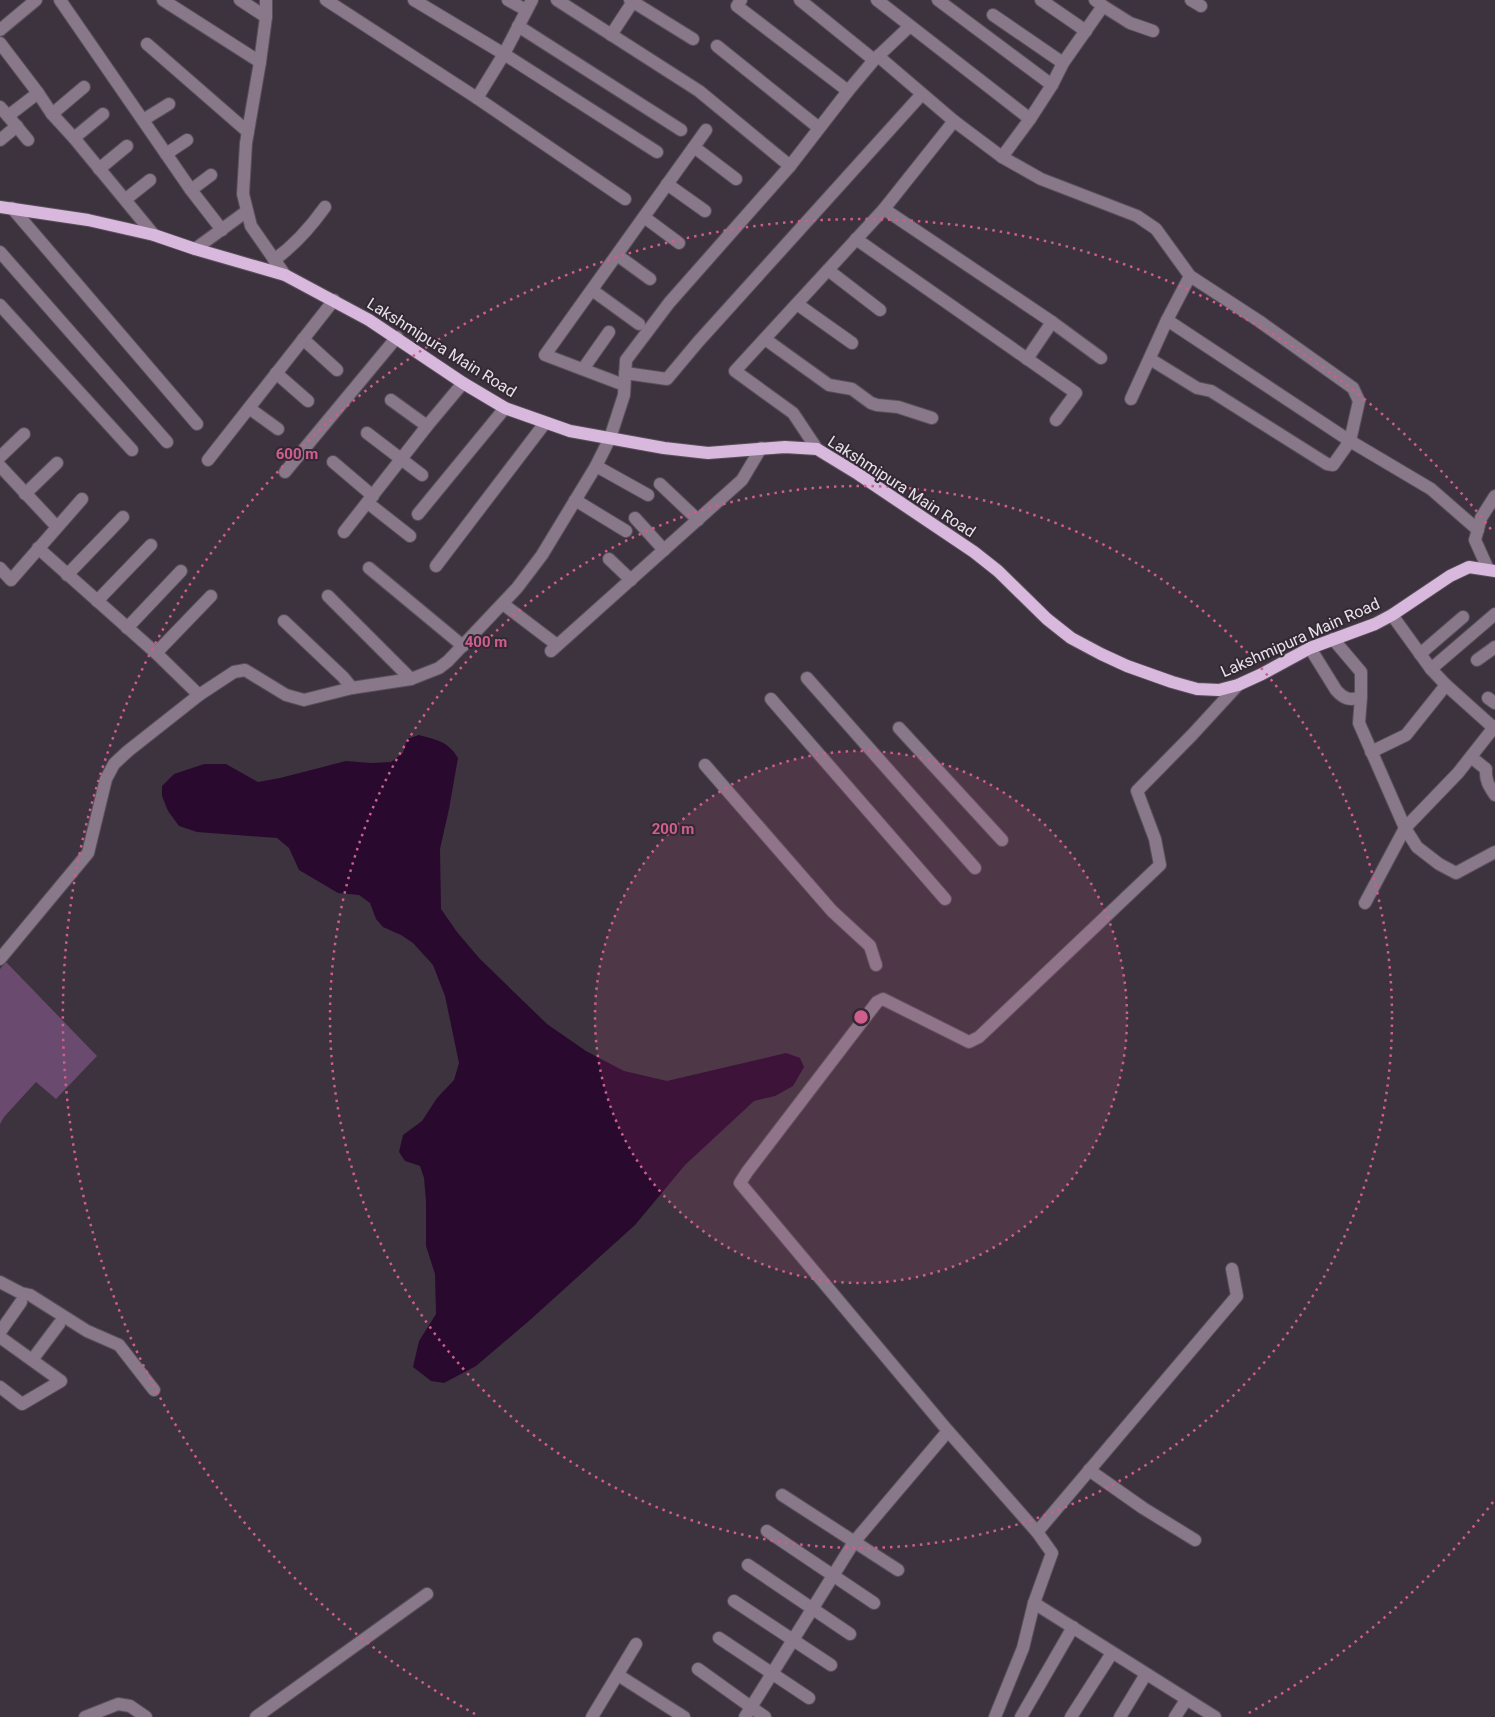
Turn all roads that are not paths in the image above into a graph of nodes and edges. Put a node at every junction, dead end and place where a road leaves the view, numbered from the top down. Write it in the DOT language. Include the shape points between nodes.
graph roads {
  1 [pos="36,0"];
  2 [pos="60,0"];
  3 [pos="163,0"];
  4 [pos="240,0"];
  5 [pos="266,0"];
  6 [pos="326,0"];
  7 [pos="414,0"];
  8 [pos="508,0"];
  9 [pos="557,0"];
  10 [pos="632,0"];
  11 [pos="800,0"];
  12 [pos="877,0"];
  13 [pos="938,0"];
  14 [pos="1041,0"];
  15 [pos="735,2"];
  16 [pos="1099,3"];
  17 [pos="529,5"];
  18 [pos="993,15"];
  19 [pos="266,17"];
  20 [pos="518,26"];
  21 [pos="910,26"];
  22 [pos="0,30"];
  23 [pos="1086,31"];
  24 [pos="1154,31"];
  25 [pos="612,35"];
  26 [pos="693,39"];
  27 [pos="0,43"];
  28 [pos="146,44"];
  29 [pos="717,46"];
  30 [pos="504,54"];
  31 [pos="876,58"];
  32 [pos="260,62"];
  33 [pos="1063,63"];
  34 [pos="1052,85"];
  35 [pos="84,87"];
  36 [pos="848,91"];
  37 [pos="38,93"];
  38 [pos="922,94"];
  39 [pos="477,98"];
  40 [pos="169,104"];
  41 [pos="4,111"];
  42 [pos="52,114"];
  43 [pos="104,114"];
  44 [pos="1030,119"];
  45 [pos="143,120"];
  46 [pos="954,120"];
  47 [pos="16,126"];
  48 [pos="819,128"];
  49 [pos="681,130"];
  50 [pos="706,130"];
  51 [pos="248,132"];
  52 [pos="74,138"];
  53 [pos="0,140"];
  54 [pos="28,140"];
  55 [pos="187,140"];
  56 [pos="127,146"];
  57 [pos="694,147"];
  58 [pos="657,152"];
  59 [pos="166,154"];
  60 [pos="1002,157"];
  61 [pos="790,166"];
  62 [pos="99,169"];
  63 [pos="211,175"];
  64 [pos="736,179"];
  65 [pos="150,180"];
  66 [pos="668,184"];
  67 [pos="191,190"];
  68 [pos="126,199"];
  69 [pos="625,199"];
  70 [pos="6,207"];
  71 [pos="324,207"];
  72 [pos="884,209"];
  73 [pos="247,211"];
  74 [pos="705,211"];
  75 [pos="644,217"];
  76 [pos="222,230"];
  77 [pos="154,235"];
  78 [pos="856,239"];
  79 [pos="679,243"];
  80 [pos="195,249"];
  81 [pos="0,252"];
  82 [pos="617,255"];
  83 [pos="274,260"];
  84 [pos="828,270"];
  85 [pos="285,275"];
  86 [pos="1190,276"];
  87 [pos="650,279"];
  88 [pos="592,290"];
  89 [pos="334,300"];
  90 [pos="797,304"];
  91 [pos="0,305"];
  92 [pos="880,310"];
  93 [pos="1167,320"];
  94 [pos="1052,322"];
  95 [pos="639,324"];
  96 [pos="609,332"];
  97 [pos="397,337"];
  98 [pos="303,339"];
  99 [pos="765,339"];
  100 [pos="852,343"];
  101 [pos="1101,358"];
  102 [pos="1150,358"];
  103 [pos="1027,359"];
  104 [pos="582,369"];
  105 [pos="337,370"];
  106 [pos="276,373"];
  107 [pos="625,379"];
  108 [pos="463,383"];
  109 [pos="1132,399"];
  110 [pos="308,400"];
  111 [pos="391,400"];
  112 [pos="249,408"];
  113 [pos="505,408"];
  114 [pos="932,418"];
  115 [pos="1056,420"];
  116 [pos="546,423"];
  117 [pos="197,424"];
  118 [pos="426,426"];
  119 [pos="278,429"];
  120 [pos="367,433"];
  121 [pos="24,434"];
  122 [pos="610,438"];
  123 [pos="1350,440"];
  124 [pos="167,442"];
  125 [pos="761,448"];
  126 [pos="817,449"];
  127 [pos="132,450"];
  128 [pos="0,457"];
  129 [pos="401,459"];
  130 [pos="208,460"];
  131 [pos="57,462"];
  132 [pos="333,462"];
  133 [pos="0,466"];
  134 [pos="596,466"];
  135 [pos="284,472"];
  136 [pos="422,475"];
  137 [pos="660,484"];
  138 [pos="25,494"];
  139 [pos="648,494"];
  140 [pos="1495,496"];
  141 [pos="82,499"];
  142 [pos="370,499"];
  143 [pos="575,500"];
  144 [pos="418,514"];
  145 [pos="123,516"];
  146 [pos="635,518"];
  147 [pos="698,520"];
  148 [pos="57,527"];
  149 [pos="626,530"];
  150 [pos="1478,530"];
  151 [pos="344,532"];
  152 [pos="410,536"];
  153 [pos="151,545"];
  154 [pos="38,548"];
  155 [pos="664,550"];
  156 [pos="609,558"];
  157 [pos="436,566"];
  158 [pos="0,568"];
  159 [pos="369,568"];
  160 [pos="1492,570"];
  161 [pos="181,571"];
  162 [pos="67,575"];
  163 [pos="631,580"];
  164 [pos="211,596"];
  165 [pos="328,596"];
  166 [pos="96,601"];
  167 [pos="503,604"];
  168 [pos="1495,614"];
  169 [pos="1392,615"];
  170 [pos="1462,617"];
  171 [pos="284,621"];
  172 [pos="127,628"];
  173 [pos="1333,639"];
  174 [pos="463,646"];
  175 [pos="1495,646"];
  176 [pos="1310,648"];
  177 [pos="156,653"];
  178 [pos="1420,654"];
  179 [pos="1477,660"];
  180 [pos="1431,669"];
  181 [pos="411,678"];
  182 [pos="807,678"];
  183 [pos="1238,685"];
  184 [pos="1446,685"];
  185 [pos="352,688"];
  186 [pos="200,695"];
  187 [pos="1361,697"];
  188 [pos="771,699"];
  189 [pos="899,728"];
  190 [pos="1495,728"];
  191 [pos="1372,752"];
  192 [pos="1471,756"];
  193 [pos="705,765"];
  194 [pos="1495,795"];
  195 [pos="1405,828"];
  196 [pos="1002,840"];
  197 [pos="1495,852"];
  198 [pos="975,868"];
  199 [pos="945,899"];
  200 [pos="1365,903"];
  201 [pos="0,959"];
  202 [pos="876,965"];
  203 [pos="1232,1269"];
  204 [pos="0,1282"];
  205 [pos="21,1302"];
  206 [pos="59,1324"];
  207 [pos="0,1332"];
  208 [pos="0,1337"];
  209 [pos="32,1360"];
  210 [pos="0,1387"];
  211 [pos="154,1390"];
  212 [pos="948,1431"];
  213 [pos="1089,1470"];
  214 [pos="782,1495"];
  215 [pos="767,1531"];
  216 [pos="1036,1532"];
  217 [pos="1195,1540"];
  218 [pos="854,1542"];
  219 [pos="748,1565"];
  220 [pos="898,1570"];
  221 [pos="833,1575"];
  222 [pos="427,1594"];
  223 [pos="734,1601"];
  224 [pos="874,1603"];
  225 [pos="1034,1603"];
  226 [pos="812,1609"];
  227 [pos="1073,1627"];
  228 [pos="850,1634"];
  229 [pos="719,1638"];
  230 [pos="792,1640"];
  231 [pos="636,1644"];
  232 [pos="1112,1652"];
  233 [pos="831,1665"];
  234 [pos="698,1669"];
  235 [pos="772,1673"];
  236 [pos="1146,1674"];
  237 [pos="618,1675"];
  238 [pos="809,1698"];
  239 [pos="1186,1700"];
  240 [pos="752,1706"];
  241 [pos="596,1715"];
  242 [pos="85,1717"];
  243 [pos="146,1717"];
  244 [pos="256,1717"];
  245 [pos="684,1717"];
  246 [pos="744,1717"];
  247 [pos="766,1717"];
  248 [pos="995,1717"];
  249 [pos="1022,1717"];
  250 [pos="1071,1717"];
  251 [pos="1120,1717"];
  252 [pos="1175,1717"];
  253 [pos="1215,1717"];
  1 -- 22 [label="street"];
  2 -- 45 [label="street"];
  3 -- 32 [label="street"];
  4 -- 19 [label="street"];
  5 -- 19 [label="street"];
  6 -- 39 [label="street"];
  7 -- 30 [label="street"];
  8 -- 17 [label="street"];
  9 -- 25 [label="street"];
  10 -- 25 [label="street"];
  10 -- 26 [label="street"];
  11 -- 31 [label="street"];
  12 -- 21 [label="street"];
  13 -- 34 [label="street"];
  14 -- 23 [label="street"];
  15 -- 36 [label="street"];
  16 -- 23 [label="street"];
  16 -- 24 [label="street" via="1130,23"];
  17 -- 20 [label="street"];
  18 -- 33 [label="street"];
  19 -- 32 [label="street"];
  20 -- 30 [label="street"];
  20 -- 49 [label="street"];
  21 -- 31 [label="street"];
  21 -- 44 [label="street"];
  23 -- 33 [label="street"];
  25 -- 61 [label="street" via="699,91"];
  27 -- 37 [label="street"];
  28 -- 51 [label="street"];
  29 -- 48 [label="street"];
  30 -- 39 [label="street"];
  30 -- 58 [label="street"];
  31 -- 36 [label="street"];
  31 -- 38 [label="street"];
  32 -- 51 [label="street"];
  33 -- 34 [label="street"];
  34 -- 44 [label="street"];
  35 -- 42 [label="street"];
  36 -- 48 [label="street"];
  37 -- 41 [label="street"];
  37 -- 42 [label="street"];
  38 -- 46 [label="street"];
  38 -- 107 [label="street" via="667,379"];
  39 -- 69 [label="street"];
  40 -- 45 [label="street"];
  41 -- 47 [label="street"];
  42 -- 52 [label="street"];
  43 -- 52 [label="street"];
  44 -- 60 [label="street"];
  45 -- 59 [label="street"];
  46 -- 60 [label="street"];
  46 -- 72 [label="street"];
  47 -- 53 [label="street"];
  47 -- 54 [label="street"];
  48 -- 61 [label="street"];
  50 -- 57 [label="street"];
  51 -- 73 [label="street" via="243,194"];
  52 -- 62 [label="street"];
  55 -- 59 [label="street"];
  56 -- 62 [label="street"];
  57 -- 64 [label="street"];
  57 -- 66 [label="street"];
  59 -- 67 [label="street"];
  60 -- 86 [label="street" via="1041,179 1137,216 1156,229"];
  61 -- 107 [label="street" via="669,303 626,360"];
  62 -- 68 [label="street"];
  63 -- 67 [label="street"];
  65 -- 68 [label="street"];
  66 -- 74 [label="street"];
  66 -- 75 [label="street"];
  67 -- 76 [label="street"];
  68 -- 77 [label="street"];
  70 -- 77 [label="main road, Lakshmipura Main Road"];
  70 -- 117 [label="street"];
  71 -- 83 [label="street" via="310,228"];
  72 -- 78 [label="street"];
  72 -- 94 [label="street"];
  73 -- 76 [label="street"];
  73 -- 83 [label="street" via="251,226"];
  75 -- 79 [label="street"];
  75 -- 82 [label="street"];
  76 -- 80 [label="street"];
  77 -- 80 [label="main road, Lakshmipura Main Road"];
  78 -- 84 [label="street"];
  78 -- 103 [label="street"];
  80 -- 85 [label="main road, Lakshmipura Main Road"];
  81 -- 124 [label="street"];
  82 -- 87 [label="street"];
  82 -- 88 [label="street"];
  83 -- 85 [label="street"];
  84 -- 90 [label="street"];
  84 -- 92 [label="street"];
  85 -- 89 [label="main road, Lakshmipura Main Road"];
  86 -- 93 [label="street"];
  86 -- 123 [label="street" via="1353,388 1359,401"];
  88 -- 95 [label="street"];
  88 -- 104 [label="street" via="545,355"];
  89 -- 97 [label="main road, Lakshmipura Main Road"];
  89 -- 98 [label="street"];
  90 -- 99 [label="street"];
  90 -- 100 [label="street"];
  91 -- 127 [label="street"];
  93 -- 102 [label="street"];
  93 -- 123 [label="street"];
  94 -- 101 [label="street"];
  94 -- 103 [label="street"];
  96 -- 104 [label="street"];
  97 -- 108 [label="main road, Lakshmipura Main Road"];
  97 -- 135 [label="street"];
  98 -- 105 [label="street"];
  98 -- 106 [label="street"];
  99 -- 114 [label="street" via="829,385 852,389 877,405 898,407"];
  99 -- 126 [label="street" via="735,372 793,413"];
  102 -- 109 [label="street"];
  102 -- 123 [label="street" via="1196,388 1210,391 1327,464 1333,465 1337,461"];
  103 -- 115 [label="street" via="1076,392"];
  104 -- 107 [label="street"];
  106 -- 110 [label="street"];
  106 -- 112 [label="street"];
  107 -- 122 [label="street" via="624,395"];
  108 -- 113 [label="main road, Lakshmipura Main Road"];
  108 -- 118 [label="street"];
  111 -- 118 [label="street"];
  112 -- 119 [label="street"];
  112 -- 130 [label="street"];
  113 -- 116 [label="main road, Lakshmipura Main Road"];
  113 -- 144 [label="street"];
  116 -- 122 [label="main road, Lakshmipura Main Road"];
  116 -- 157 [label="street"];
  118 -- 129 [label="street"];
  120 -- 129 [label="street"];
  121 -- 128 [label="street"];
  122 -- 125 [label="main road, Lakshmipura Main Road" via="708,453"];
  122 -- 134 [label="street"];
  123 -- 150 [label="street" via="1431,489"];
  125 -- 126 [label="main road, Lakshmipura Main Road"];
  125 -- 147 [label="street" via="742,480"];
  126 -- 183 [label="main road, Lakshmipura Main Road" via="974,552 1046,619 1078,642 1127,666 1197,689 1219,690"];
  129 -- 136 [label="street"];
  129 -- 142 [label="street"];
  131 -- 138 [label="street"];
  132 -- 142 [label="street"];
  133 -- 138 [label="street"];
  134 -- 139 [label="street"];
  134 -- 143 [label="street"];
  137 -- 147 [label="street"];
  138 -- 148 [label="street"];
  140 -- 150 [label="street" via="1481,518"];
  141 -- 148 [label="street"];
  142 -- 151 [label="street"];
  142 -- 152 [label="street"];
  143 -- 149 [label="street"];
  143 -- 167 [label="street" via="542,555"];
  145 -- 162 [label="street"];
  146 -- 155 [label="street"];
  147 -- 155 [label="street"];
  148 -- 154 [label="street"];
  150 -- 160 [label="street" via="1475,540"];
  153 -- 166 [label="street"];
  154 -- 158 [label="street" via="11,580"];
  154 -- 162 [label="street"];
  155 -- 163 [label="street"];
  156 -- 163 [label="street"];
  159 -- 174 [label="street"];
  160 -- 169 [label="main road, Lakshmipura Main Road" via="1469,567"];
  161 -- 172 [label="street"];
  162 -- 166 [label="street"];
  163 -- 167 [label="street" via="554,648"];
  164 -- 177 [label="street"];
  165 -- 181 [label="street"];
  166 -- 172 [label="street"];
  167 -- 174 [label="street"];
  168 -- 180 [label="street"];
  169 -- 173 [label="main road, Lakshmipura Main Road"];
  169 -- 178 [label="street"];
  170 -- 178 [label="street"];
  171 -- 185 [label="street"];
  172 -- 177 [label="street"];
  173 -- 176 [label="main road, Lakshmipura Main Road"];
  173 -- 187 [label="street" via="1361,672"];
  174 -- 181 [label="street" via="439,668"];
  175 -- 179 [label="street"];
  176 -- 183 [label="main road, Lakshmipura Main Road"];
  176 -- 187 [label="street" via="1341,695 1347,699"];
  177 -- 186 [label="street"];
  178 -- 180 [label="street"];
  180 -- 184 [label="street"];
  181 -- 185 [label="street"];
  182 -- 198 [label="street"];
  183 -- 212 [label="street" via="1137,791 1156,839 1160,865 979,1037 969,1042 883,999 877,1002 740,1183"];
  184 -- 190 [label="street"];
  184 -- 191 [label="street" via="1406,735"];
  185 -- 186 [label="street" via="304,700 286,695 245,670 234,672"];
  186 -- 201 [label="street" via="114,764 106,779 88,853"];
  187 -- 191 [label="street" via="1359,723"];
  188 -- 199 [label="street"];
  189 -- 196 [label="street"];
  190 -- 192 [label="street"];
  191 -- 195 [label="street"];
  192 -- 194 [label="street" via="1486,769 1485,777"];
  192 -- 195 [label="street" via="1458,774"];
  193 -- 202 [label="street" via="832,911 870,946"];
  195 -- 197 [label="street" via="1417,846 1456,873"];
  195 -- 200 [label="street"];
  203 -- 213 [label="street" via="1237,1296"];
  204 -- 211 [label="street" via="21,1294 30,1295 87,1331 119,1345"];
  205 -- 207 [label="street"];
  206 -- 209 [label="street"];
  208 -- 209 [label="street"];
  209 -- 210 [label="street" via="61,1382 22,1404"];
  212 -- 216 [label="street"];
  212 -- 218 [label="street"];
  213 -- 216 [label="street"];
  213 -- 217 [label="street"];
  214 -- 218 [label="street"];
  215 -- 221 [label="street"];
  216 -- 225 [label="street" via="1052,1553"];
  218 -- 220 [label="street"];
  218 -- 221 [label="street"];
  219 -- 226 [label="street"];
  221 -- 224 [label="street"];
  221 -- 226 [label="street"];
  222 -- 244 [label="street"];
  223 -- 230 [label="street"];
  225 -- 227 [label="street"];
  225 -- 248 [label="street" via="1023,1648"];
  226 -- 228 [label="street"];
  226 -- 230 [label="street"];
  227 -- 232 [label="street"];
  227 -- 249 [label="street"];
  229 -- 235 [label="street"];
  230 -- 233 [label="street"];
  230 -- 235 [label="street"];
  231 -- 237 [label="street"];
  232 -- 236 [label="street"];
  232 -- 250 [label="street"];
  234 -- 240 [label="street"];
  235 -- 238 [label="street"];
  235 -- 240 [label="street"];
  236 -- 239 [label="street"];
  236 -- 251 [label="street"];
  237 -- 241 [label="street"];
  237 -- 245 [label="street"];
  239 -- 252 [label="street"];
  239 -- 253 [label="street"];
  240 -- 246 [label="street"];
  240 -- 247 [label="street"];
  242 -- 243 [label="street" via="118,1704 130,1706"];
}
